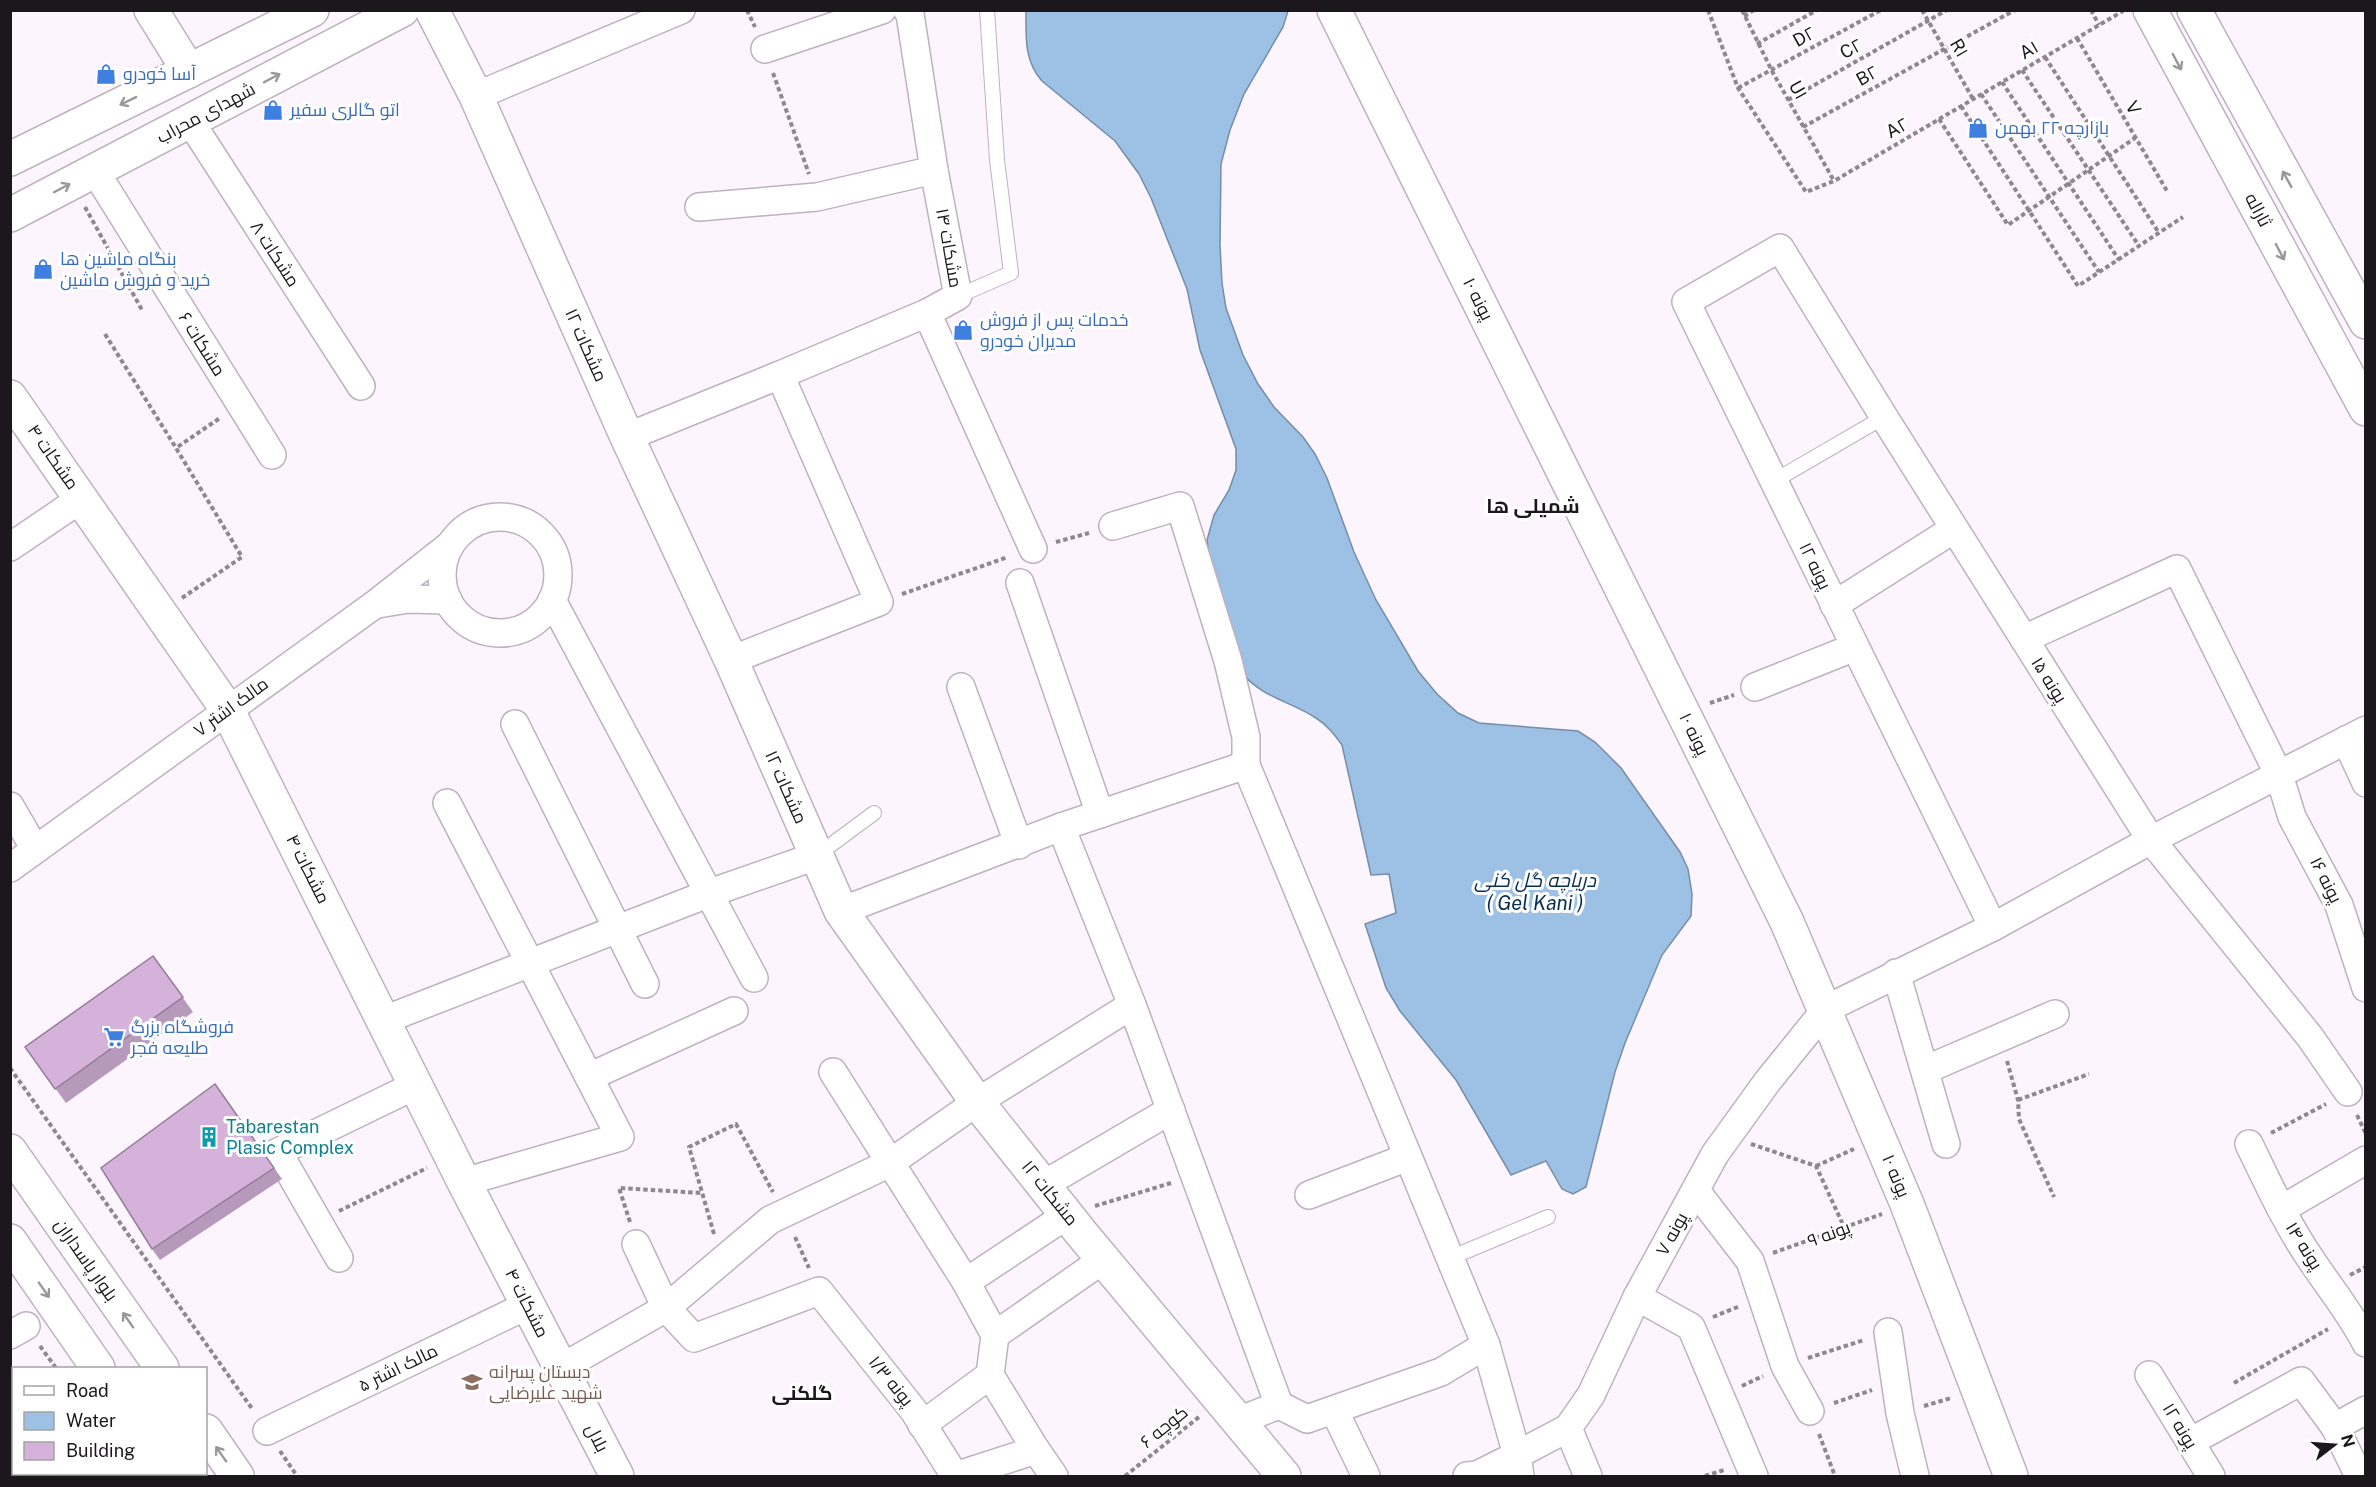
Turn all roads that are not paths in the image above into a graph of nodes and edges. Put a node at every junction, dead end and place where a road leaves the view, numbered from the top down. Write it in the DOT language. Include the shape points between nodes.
graph roads {
  1 [pos="151,10"];
  2 [pos="312,10"];
  3 [pos="402,10"];
  4 [pos="432,10"];
  5 [pos="681,10"];
  6 [pos="882,10"];
  7 [pos="907,10"];
  8 [pos="987,10"];
  9 [pos="1334,10"];
  10 [pos="2150,10"];
  11 [pos="2194,10"];
  12 [pos="765,50"];
  13 [pos="189,71"];
  14 [pos="476,96"];
  15 [pos="190,122"];
  16 [pos="10,159"];
  17 [pos="934,170"];
  18 [pos="83,177"];
  19 [pos="699,207"];
  20 [pos="10,215"];
  21 [pos="1780,248"];
  22 [pos="958,296"];
  23 [pos="927,313"];
  24 [pos="2366,322"];
  25 [pos="780,375"];
  26 [pos="361,386"];
  27 [pos="10,397"];
  28 [pos="2366,409"];
  29 [pos="1884,417"];
  30 [pos="627,437"];
  31 [pos="272,455"];
  32 [pos="1774,481"];
  33 [pos="82,498"];
  34 [pos="1113,526"];
  35 [pos="1954,529"];
  36 [pos="450,545"];
  37 [pos="10,547"];
  38 [pos="1033,549"];
  39 [pos="1020,582"];
  40 [pos="448,600"];
  41 [pos="552,600"];
  42 [pos="374,605"];
  43 [pos="1834,605"];
  44 [pos="2024,639"];
  45 [pos="1855,647"];
  46 [pos="731,660"];
  47 [pos="961,687"];
  48 [pos="1755,687"];
  49 [pos="227,709"];
  50 [pos="515,724"];
  51 [pos="2356,735"];
  52 [pos="1246,765"];
  53 [pos="2279,775"];
  54 [pos="2366,783"];
  55 [pos="447,803"];
  56 [pos="10,806"];
  57 [pos="874,813"];
  58 [pos="1100,814"];
  59 [pos="1061,827"];
  60 [pos="2151,840"];
  61 [pos="1019,845"];
  62 [pos="35,849"];
  63 [pos="816,856"];
  64 [pos="10,868"];
  65 [pos="710,893"];
  66 [pos="841,911"];
  67 [pos="1993,927"];
  68 [pos="618,929"];
  69 [pos="529,963"];
  70 [pos="1896,973"];
  71 [pos="754,978"];
  72 [pos="645,984"];
  73 [pos="2366,988"];
  74 [pos="1132,1005"];
  75 [pos="1826,1009"];
  76 [pos="734,1011"];
  77 [pos="2055,1014"];
  78 [pos="384,1020"];
  79 [pos="1925,1070"];
  80 [pos="833,1072"];
  81 [pos="589,1077"];
  82 [pos="416,1085"];
  83 [pos="2348,1092"];
  84 [pos="977,1102"];
  85 [pos="1171,1110"];
  86 [pos="1946,1144"];
  87 [pos="2249,1144"];
  88 [pos="10,1151"];
  89 [pos="1408,1157"];
  90 [pos="2366,1160"];
  91 [pos="890,1163"];
  92 [pos="458,1169"];
  93 [pos="1043,1185"];
  94 [pos="1696,1191"];
  95 [pos="1309,1195"];
  96 [pos="2282,1209"];
  97 [pos="1067,1215"];
  98 [pos="1548,1217"];
  99 [pos="10,1241"];
  100 [pos="636,1244"];
  101 [pos="339,1258"];
  102 [pos="1450,1258"];
  103 [pos="1104,1259"];
  104 [pos="966,1282"];
  105 [pos="1636,1297"];
  106 [pos="528,1305"];
  107 [pos="666,1308"];
  108 [pos="1888,1332"];
  109 [pos="995,1335"];
  110 [pos="2366,1343"];
  111 [pos="1486,1345"];
  112 [pos="97,1367"];
  113 [pos="161,1367"];
  114 [pos="561,1368"];
  115 [pos="990,1375"];
  116 [pos="2149,1375"];
  117 [pos="1279,1405"];
  118 [pos="1229,1410"];
  119 [pos="1334,1410"];
  120 [pos="2366,1410"];
  121 [pos="1810,1411"];
  122 [pos="922,1425"];
  123 [pos="2335,1427"];
  124 [pos="1568,1428"];
  125 [pos="267,1431"];
  126 [pos="207,1432"];
  127 [pos="2190,1442"];
  128 [pos="1036,1450"];
  129 [pos="1519,1466"];
  130 [pos="237,1476"];
  131 [pos="617,1476"];
  132 [pos="955,1476"];
  133 [pos="1054,1476"];
  134 [pos="1284,1476"];
  135 [pos="1366,1476"];
  136 [pos="1467,1476"];
  137 [pos="1588,1476"];
  138 [pos="1754,1476"];
  139 [pos="1915,1476"];
  140 [pos="2011,1476"];
  141 [pos="2211,1476"];
  142 [pos="2359,1476"];
  1 -- 13 [label="street"];
  2 -- 13 [label="street"];
  15 -- 3 [label="street, شهدای محراب, one-way"];
  4 -- 14 [label="street, مشکات ۱۲"];
  5 -- 14 [label="street"];
  6 -- 12 [label="street"];
  7 -- 17 [label="street, مشکات ۱۴"];
  8 -- 22 [label="lane" via="997,160 1011,273"];
  9 -- 75 [label="street, پونه ۱۰" via="1787,922"];
  10 -- 28 [label="street, ثاراله, one-way"];
  24 -- 11 [label="street, one-way"];
  13 -- 16 [label="street, one-way"];
  14 -- 30 [label="street, مشکات ۱۲"];
  15 -- 18 [label="street, شهدای محراب"];
  15 -- 26 [label="street, مشکات ۸"];
  17 -- 19 [label="street" via="817,197"];
  17 -- 22 [label="street, مشکات ۱۴"];
  20 -- 18 [label="street, شهدای محراب, one-way"];
  18 -- 31 [label="street, مشکات ۶"];
  21 -- 29 [label="street, پونه ۱۵"];
  21 -- 32 [label="street, پونه ۱۲" via="1686,302"];
  22 -- 23 [label="street, مشکات ۱۴"];
  23 -- 25 [label="street, مشکات ۱۴"];
  23 -- 38 [label="street"];
  25 -- 30 [label="street, مشکات ۱۴"];
  25 -- 46 [label="street" via="879,602"];
  27 -- 33 [label="street, مشکات ۴"];
  29 -- 32 [label="lane"];
  29 -- 35 [label="street, پونه ۱۵"];
  30 -- 46 [label="street, مشکات ۱۲"];
  32 -- 43 [label="street, پونه ۱۲"];
  33 -- 37 [label="street"];
  33 -- 49 [label="street, مشکات ۴"];
  34 -- 52 [label="street" via="1180,506 1228,661 1246,737"];
  35 -- 43 [label="street"];
  35 -- 44 [label="street, پونه ۱۵"];
  36 -- 40 [label="street" via="443,563 442,582"];
  36 -- 41 [label="street" via="478,521 497,517 533,527 555,557 558,576"];
  36 -- 42 [label="street, مالک اشتر ۷"];
  39 -- 58 [label="street"];
  40 -- 41 [label="street" via="459,616 475,628 494,633 513,632 531,625 546,612"];
  40 -- 42 [label="street" via="408,599"];
  41 -- 65 [label="street"];
  42 -- 49 [label="street, مالک اشتر ۷"];
  43 -- 45 [label="street, پونه ۱۲"];
  44 -- 53 [label="street, پونه ۱۶" via="2178,569"];
  44 -- 60 [label="street, پونه ۱۵"];
  45 -- 48 [label="street"];
  45 -- 67 [label="street, پونه ۱۲"];
  46 -- 63 [label="street, مشکات ۱۲"];
  47 -- 61 [label="street"];
  49 -- 62 [label="street, مالک اشتر ۷"];
  49 -- 78 [label="street, مشکات ۴"];
  50 -- 68 [label="street"];
  51 -- 53 [label="street"];
  51 -- 54 [label="street"];
  52 -- 58 [label="street"];
  52 -- 89 [label="street"];
  53 -- 60 [label="street"];
  53 -- 73 [label="street, پونه ۱۶" via="2292,817 2339,905"];
  55 -- 69 [label="street"];
  56 -- 62 [label="street"];
  57 -- 63 [label="lane"];
  58 -- 59 [label="street"];
  59 -- 61 [label="street"];
  59 -- 74 [label="street"];
  60 -- 67 [label="street"];
  60 -- 83 [label="street, پونه ۱۵" via="2310,1037"];
  61 -- 66 [label="street"];
  62 -- 64 [label="street, مالک اشتر ۷"];
  63 -- 65 [label="street"];
  63 -- 66 [label="street, مشکات ۱۲"];
  65 -- 68 [label="street"];
  65 -- 71 [label="street"];
  66 -- 84 [label="street, مشکات ۱۲"];
  67 -- 70 [label="street"];
  68 -- 69 [label="street"];
  68 -- 72 [label="street"];
  69 -- 78 [label="street"];
  69 -- 81 [label="street"];
  70 -- 75 [label="street"];
  70 -- 79 [label="street"];
  74 -- 84 [label="street"];
  74 -- 85 [label="street"];
  75 -- 94 [label="street, پونه ۷" via="1715,1154"];
  75 -- 140 [label="street, پونه ۱۰" via="1907,1204"];
  76 -- 81 [label="street"];
  77 -- 79 [label="street"];
  78 -- 82 [label="street, مشکات ۴"];
  79 -- 86 [label="street"];
  80 -- 91 [label="street"];
  81 -- 92 [label="street" via="620,1137"];
  82 -- 92 [label="street, مشکات ۴"];
  82 -- 101 [label="street" via="278,1152"];
  84 -- 91 [label="street"];
  84 -- 93 [label="street, مشکات ۱۲"];
  85 -- 93 [label="street"];
  85 -- 117 [label="street"];
  87 -- 96 [label="street, پونه ۱۴"];
  113 -- 88 [label="street, بلوار پاسداران, one-way"];
  89 -- 95 [label="street"];
  89 -- 102 [label="street"];
  90 -- 96 [label="street"];
  91 -- 104 [label="street"];
  91 -- 107 [label="street" via="770,1220"];
  92 -- 106 [label="street, مشکات ۴"];
  93 -- 97 [label="street, مشکات ۱۲"];
  94 -- 105 [label="street, پونه ۷"];
  94 -- 121 [label="street" via="1750,1261 1785,1366"];
  96 -- 110 [label="street, پونه ۱۴"];
  97 -- 103 [label="street, مشکات ۱۲"];
  97 -- 104 [label="street"];
  98 -- 102 [label="lane"];
  99 -- 112 [label="street, one-way"];
  100 -- 107 [label="street"];
  102 -- 111 [label="street"];
  103 -- 109 [label="street"];
  103 -- 118 [label="street, مشکات ۱۲"];
  104 -- 109 [label="street"];
  105 -- 124 [label="street, پونه ۷" via="1591,1395"];
  105 -- 138 [label="street" via="1690,1327"];
  106 -- 114 [label="street, مشکات ۴"];
  106 -- 125 [label="street, مالک اشتر ۵"];
  107 -- 114 [label="street"];
  107 -- 122 [label="street, پونه ۱/۳" via="694,1338 819,1291"];
  108 -- 139 [label="street" via="1900,1413"];
  109 -- 115 [label="street"];
  111 -- 119 [label="street" via="1441,1372"];
  111 -- 129 [label="street"];
  114 -- 131 [label="street, بلال"];
  115 -- 122 [label="street"];
  115 -- 128 [label="street"];
  116 -- 127 [label="street, پونه ۱۲"];
  117 -- 118 [label="street"];
  117 -- 119 [label="street" via="1307,1419"];
  118 -- 134 [label="street, مشکات ۱۲"];
  119 -- 135 [label="street"];
  120 -- 123 [label="street"];
  122 -- 132 [label="street, پونه ۱/۳"];
  123 -- 127 [label="street" via="2301,1381"];
  123 -- 142 [label="street"];
  124 -- 129 [label="street"];
  124 -- 137 [label="street"];
  130 -- 126 [label="street, one-way"];
  127 -- 141 [label="street, پونه ۱۲"];
  128 -- 132 [label="street"];
  128 -- 133 [label="street"];
  129 -- 136 [label="street"];
}
